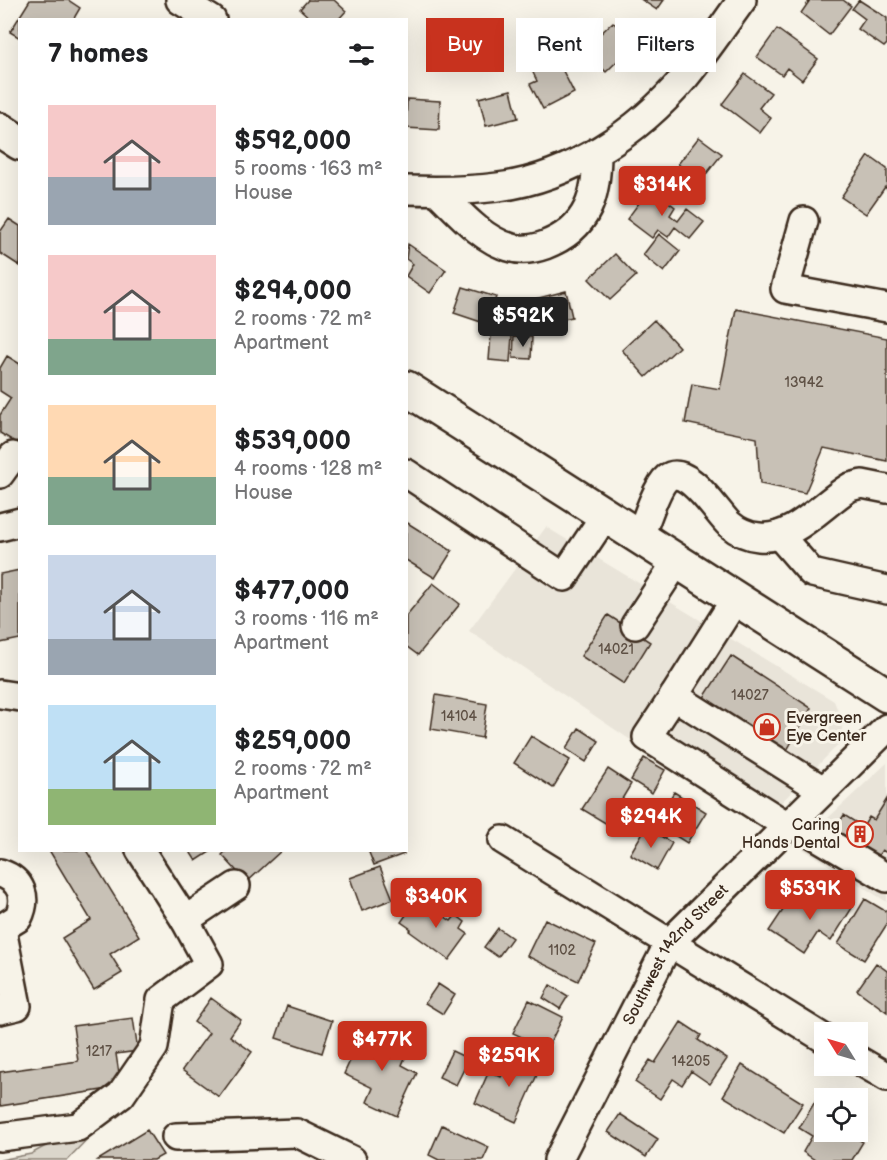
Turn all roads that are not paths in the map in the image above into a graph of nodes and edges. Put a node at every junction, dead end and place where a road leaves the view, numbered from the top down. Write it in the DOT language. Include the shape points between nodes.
graph roads {
  1 [pos="180,0"];
  2 [pos="742,0"];
  3 [pos="209,18"];
  4 [pos="0,130"];
  5 [pos="18,142"];
  6 [pos="597,152"];
  7 [pos="408,190"];
  8 [pos="437,190"];
  9 [pos="804,221"];
  10 [pos="887,308"];
  11 [pos="408,389"];
  12 [pos="408,474"];
  13 [pos="887,489"];
  14 [pos="606,514"];
  15 [pos="790,529"];
  16 [pos="639,537"];
  17 [pos="677,561"];
  18 [pos="887,590"];
  19 [pos="736,598"];
  20 [pos="635,625"];
  21 [pos="0,694"];
  22 [pos="887,694"];
  23 [pos="674,696"];
  24 [pos="18,697"];
  25 [pos="887,728"];
  26 [pos="823,790"];
  27 [pos="789,823"];
  28 [pos="503,840"];
  29 [pos="141,852"];
  30 [pos="0,873"];
  31 [pos="887,878"];
  32 [pos="236,886"];
  33 [pos="185,921"];
  34 [pos="1,929"];
  35 [pos="669,943"];
  36 [pos="8,1008"];
  37 [pos="814,1032"];
  38 [pos="868,1066"];
  39 [pos="887,1077"];
  40 [pos="0,1137"];
  41 [pos="176,1137"];
  42 [pos="352,1160"];
  43 [pos="558,1160"];
  1 -- 3 [label="street"];
  2 -- 6 [label="street" via="684,78 641,120"];
  4 -- 5 [label="main road"];
  6 -- 8 [label="street" via="549,174 500,187"];
  6 -- 8 [label="street" via="597,183 588,210 574,229 532,249 510,248 486,235"];
  7 -- 8 [label="street"];
  9 -- 10 [label="street" via="785,290"];
  11 -- 14 [label="main road"];
  12 -- 14 [label="street" via="564,577"];
  13 -- 15 [label="street" via="862,484 850,487"];
  14 -- 16 [label="main road"];
  15 -- 16 [label="street" via="760,538 745,534 717,512 699,487 680,476 672,476 663,484"];
  15 -- 18 [label="street" via="812,573"];
  16 -- 17 [label="main road"];
  17 -- 19 [label="main road"];
  17 -- 20 [label="street"];
  19 -- 22 [label="main road"];
  19 -- 23 [label="street"];
  21 -- 24 [label="street"];
  23 -- 26 [label="street"];
  23 -- 27 [label="street" via="647,737"];
  25 -- 26 [label="street, Southwest 142nd Street"];
  26 -- 27 [label="street, Southwest 142nd Street"];
  27 -- 31 [label="street"];
  27 -- 35 [label="street, Southwest 142nd Street"];
  28 -- 35 [label="street"];
  29 -- 33 [label="street"];
  30 -- 34 [label="street" via="16,881 24,899 18,918"];
  32 -- 33 [label="street"];
  33 -- 40 [label="street" via="209,964 160,1000 154,1047 121,1095 78,1128"];
  34 -- 36 [label="street"];
  35 -- 37 [label="street"];
  35 -- 43 [label="street, Southwest 142nd Street"];
  38 -- 39 [label="street"];
  41 -- 42 [label="street" via="297,1133"];
}
